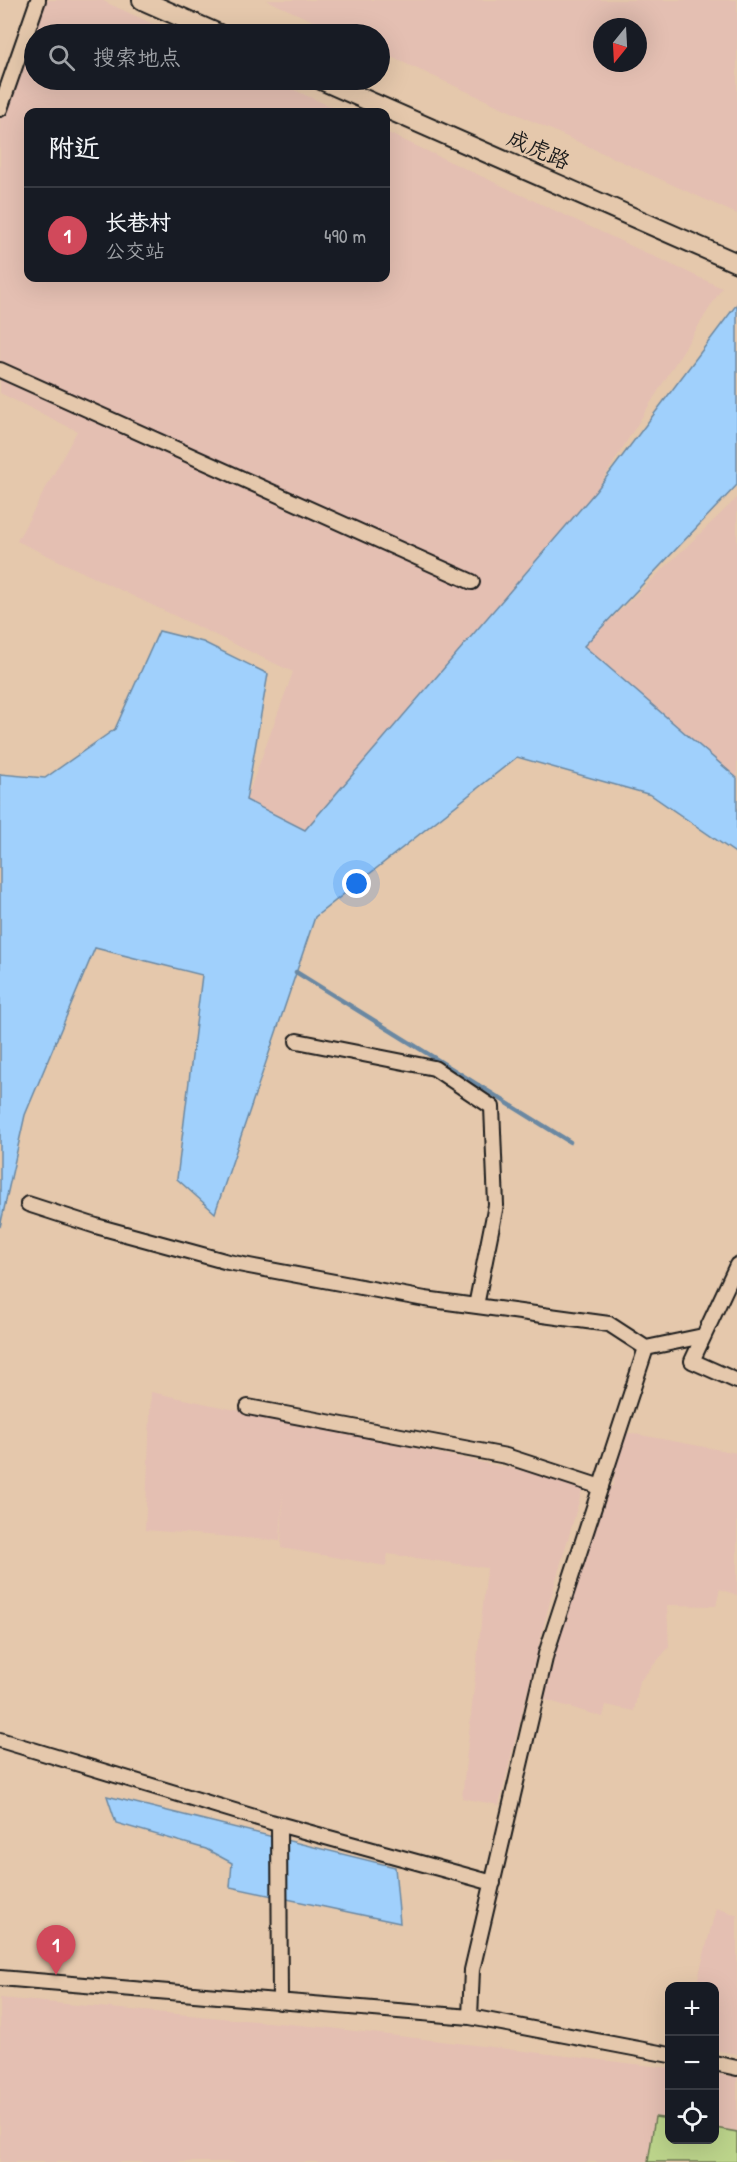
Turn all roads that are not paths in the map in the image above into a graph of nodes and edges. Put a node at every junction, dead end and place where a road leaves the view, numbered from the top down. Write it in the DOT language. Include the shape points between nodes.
graph roads {
  1 [pos="38,0"];
  2 [pos="142,0"];
  3 [pos="30,24"];
  4 [pos="196,24"];
  5 [pos="24,40"];
  6 [pos="344,90"];
  7 [pos="385,108"];
  8 [pos="0,109"];
  9 [pos="390,110"];
  10 [pos="737,263"];
  11 [pos="0,370"];
  12 [pos="472,582"];
  13 [pos="297,1041"];
  14 [pos="28,1204"];
  15 [pos="737,1265"];
  16 [pos="476,1306"];
  17 [pos="703,1336"];
  18 [pos="646,1348"];
  19 [pos="737,1382"];
  20 [pos="248,1407"];
  21 [pos="601,1487"];
  22 [pos="0,1740"];
  23 [pos="279,1824"];
  24 [pos="493,1883"];
  25 [pos="0,1978"];
  26 [pos="280,2002"];
  27 [pos="470,2017"];
  28 [pos="665,2054"];
  29 [pos="719,2064"];
  30 [pos="737,2068"];
  1 -- 3 [label="street"];
  2 -- 4 [label="street"];
  5 -- 8 [label="street"];
  6 -- 7 [label="street, 成虎路"];
  9 -- 10 [label="street, 成虎路"];
  11 -- 12 [label="street"];
  13 -- 16 [label="street" via="434,1068 492,1107 496,1205"];
  14 -- 16 [label="street" via="228,1262"];
  15 -- 17 [label="street"];
  16 -- 18 [label="street" via="609,1324"];
  17 -- 18 [label="street"];
  17 -- 19 [label="street" via="692,1361"];
  18 -- 21 [label="street"];
  20 -- 21 [label="street" via="506,1456"];
  21 -- 24 [label="street" via="546,1654"];
  22 -- 23 [label="street"];
  23 -- 24 [label="street"];
  23 -- 26 [label="street"];
  24 -- 27 [label="street" via="472,1970"];
  25 -- 26 [label="street"];
  26 -- 27 [label="street"];
  27 -- 28 [label="street"];
  29 -- 30 [label="street"];
}
